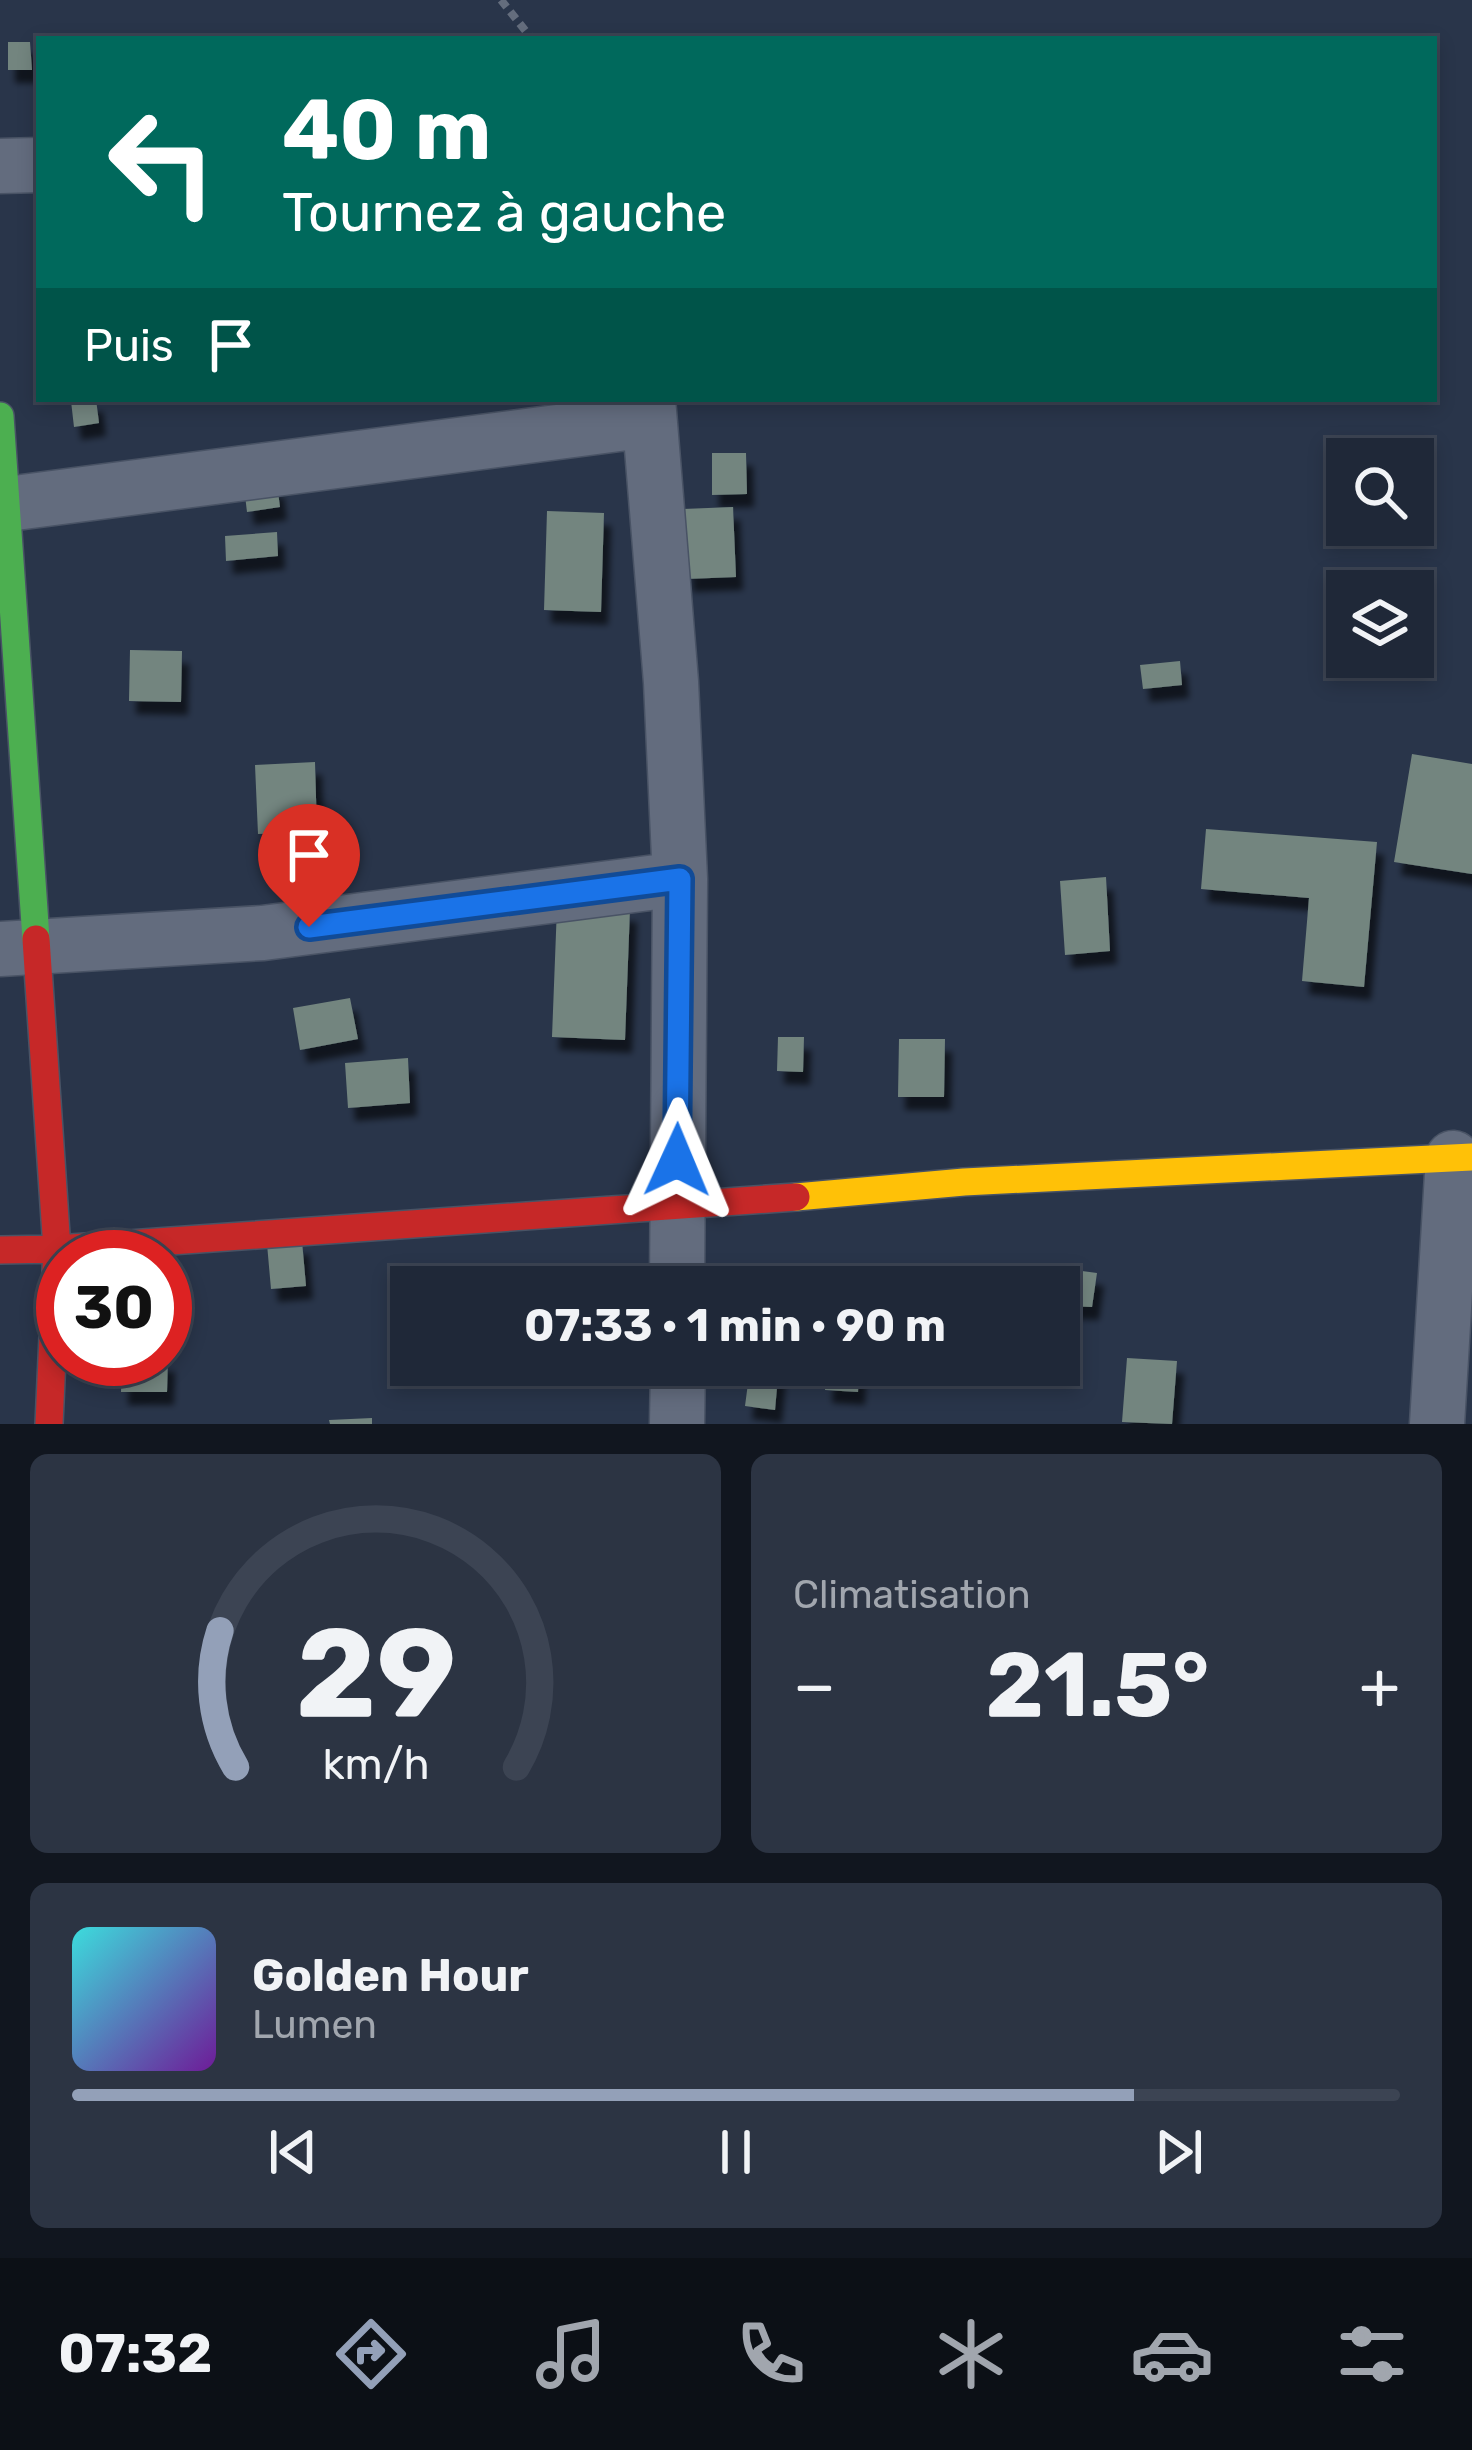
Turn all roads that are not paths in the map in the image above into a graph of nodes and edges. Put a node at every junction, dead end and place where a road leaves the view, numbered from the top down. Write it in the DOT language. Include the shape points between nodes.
graph roads {
  1 [pos="36,165"];
  2 [pos="0,166"];
  3 [pos="649,409"];
  4 [pos="0,416"];
  5 [pos="4,504"];
  6 [pos="680,879"];
  7 [pos="17,948"];
  8 [pos="1462,1157"];
  9 [pos="677,1207"];
  10 [pos="54,1230"];
  11 [pos="192,1240"];
  12 [pos="36,1249"];
  13 [pos="0,1250"];
  14 [pos="677,1266"];
  15 [pos="51,1386"];
  16 [pos="678,1386"];
  17 [pos="49,1424"];
  18 [pos="677,1424"];
  19 [pos="1438,1424"];
  1 -- 2 [label="street"];
  3 -- 5 [label="street"];
  3 -- 6 [label="street"];
  4 -- 5 [label="street"];
  5 -- 7 [label="street"];
  6 -- 7 [label="street" via="262,933"];
  6 -- 9 [label="street"];
  7 -- 10 [label="street"];
  8 -- 9 [label="street" via="988,1181"];
  8 -- 19 [label="street"];
  9 -- 11 [label="street"];
  9 -- 14 [label="street"];
  12 -- 13 [label="street"];
  15 -- 17 [label="street"];
  16 -- 18 [label="street"];
}
